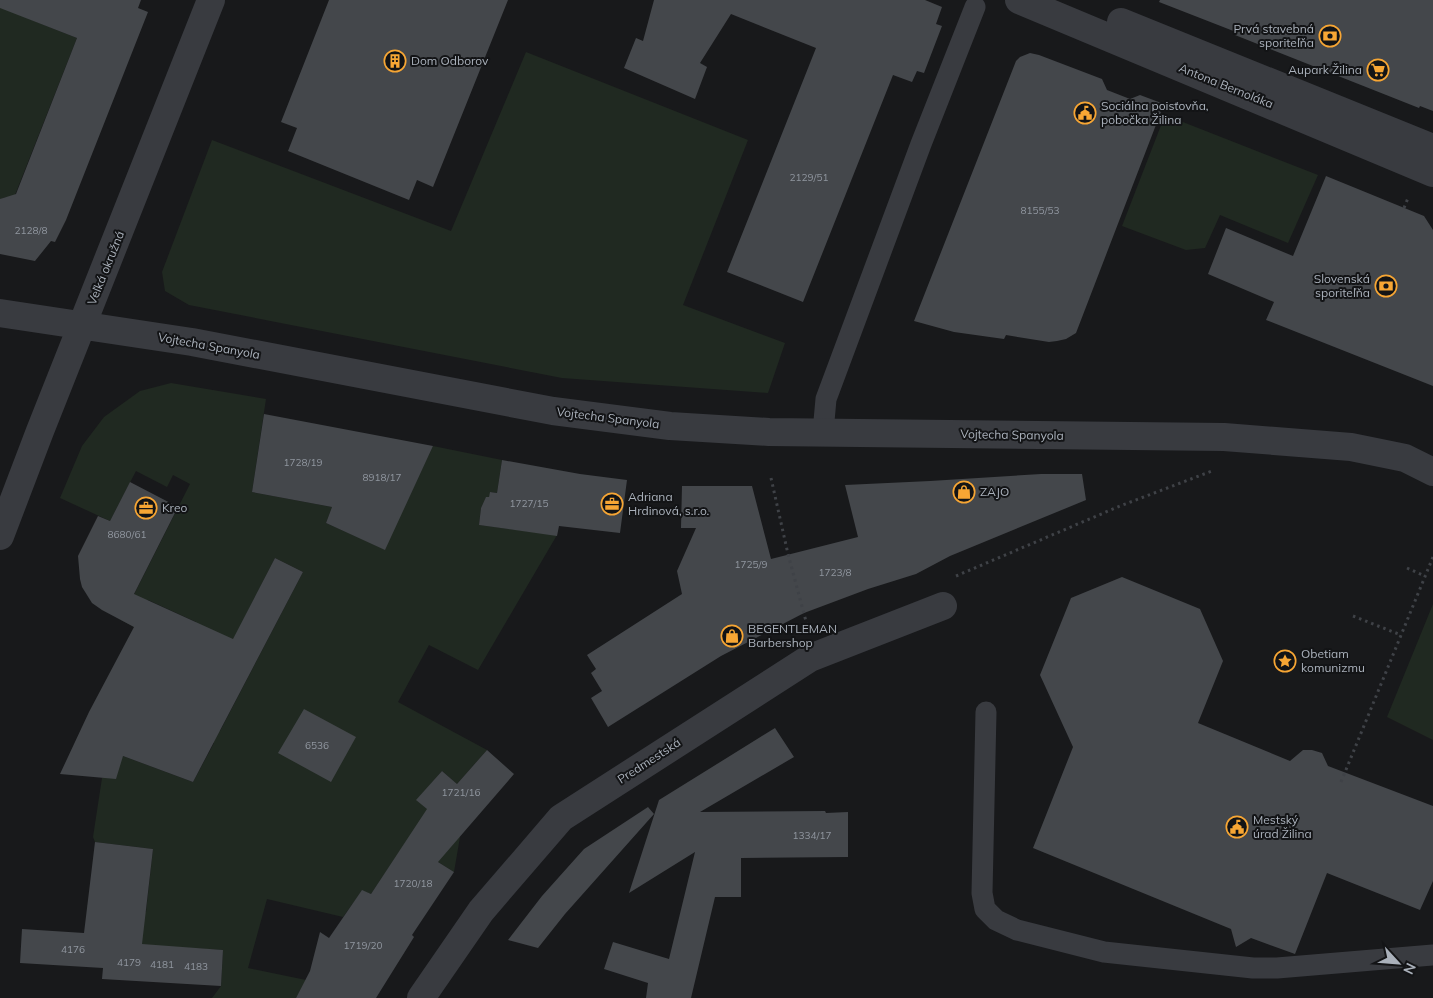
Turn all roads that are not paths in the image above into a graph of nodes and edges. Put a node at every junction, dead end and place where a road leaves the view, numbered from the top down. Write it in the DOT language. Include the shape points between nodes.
graph roads {
  1 [pos="212,0"];
  2 [pos="1019,0"];
  3 [pos="1067,0"];
  4 [pos="975,7"];
  5 [pos="1433,148"];
  6 [pos="1433,173"];
  7 [pos="0,313"];
  8 [pos="82,326"];
  9 [pos="824,432"];
  10 [pos="1433,472"];
  11 [pos="0,536"];
  12 [pos="943,606"];
  13 [pos="986,712"];
  14 [pos="1433,955"];
  15 [pos="421,998"];
  1 -- 8 [label="street, Veľká okružná"];
  2 -- 6 [label="street, Antona Bernoláka"];
  3 -- 5 [label="street, Antona Bernoláka"];
  4 -- 9 [label="lane" via="826,399"];
  7 -- 8 [label="street, Vojtecha Spanyola"];
  8 -- 9 [label="street, Vojtecha Spanyola" via="192,342 553,411 670,426"];
  8 -- 11 [label="street, Veľká okružná"];
  9 -- 10 [label="street, Vojtecha Spanyola" via="1224,437 1351,447 1405,458"];
  12 -- 15 [label="street, Predmestská" via="810,658 561,818 481,911"];
  13 -- 14 [label="lane" via="982,894 985,909 996,920 1017,930 1104,952 1253,968"];
}
